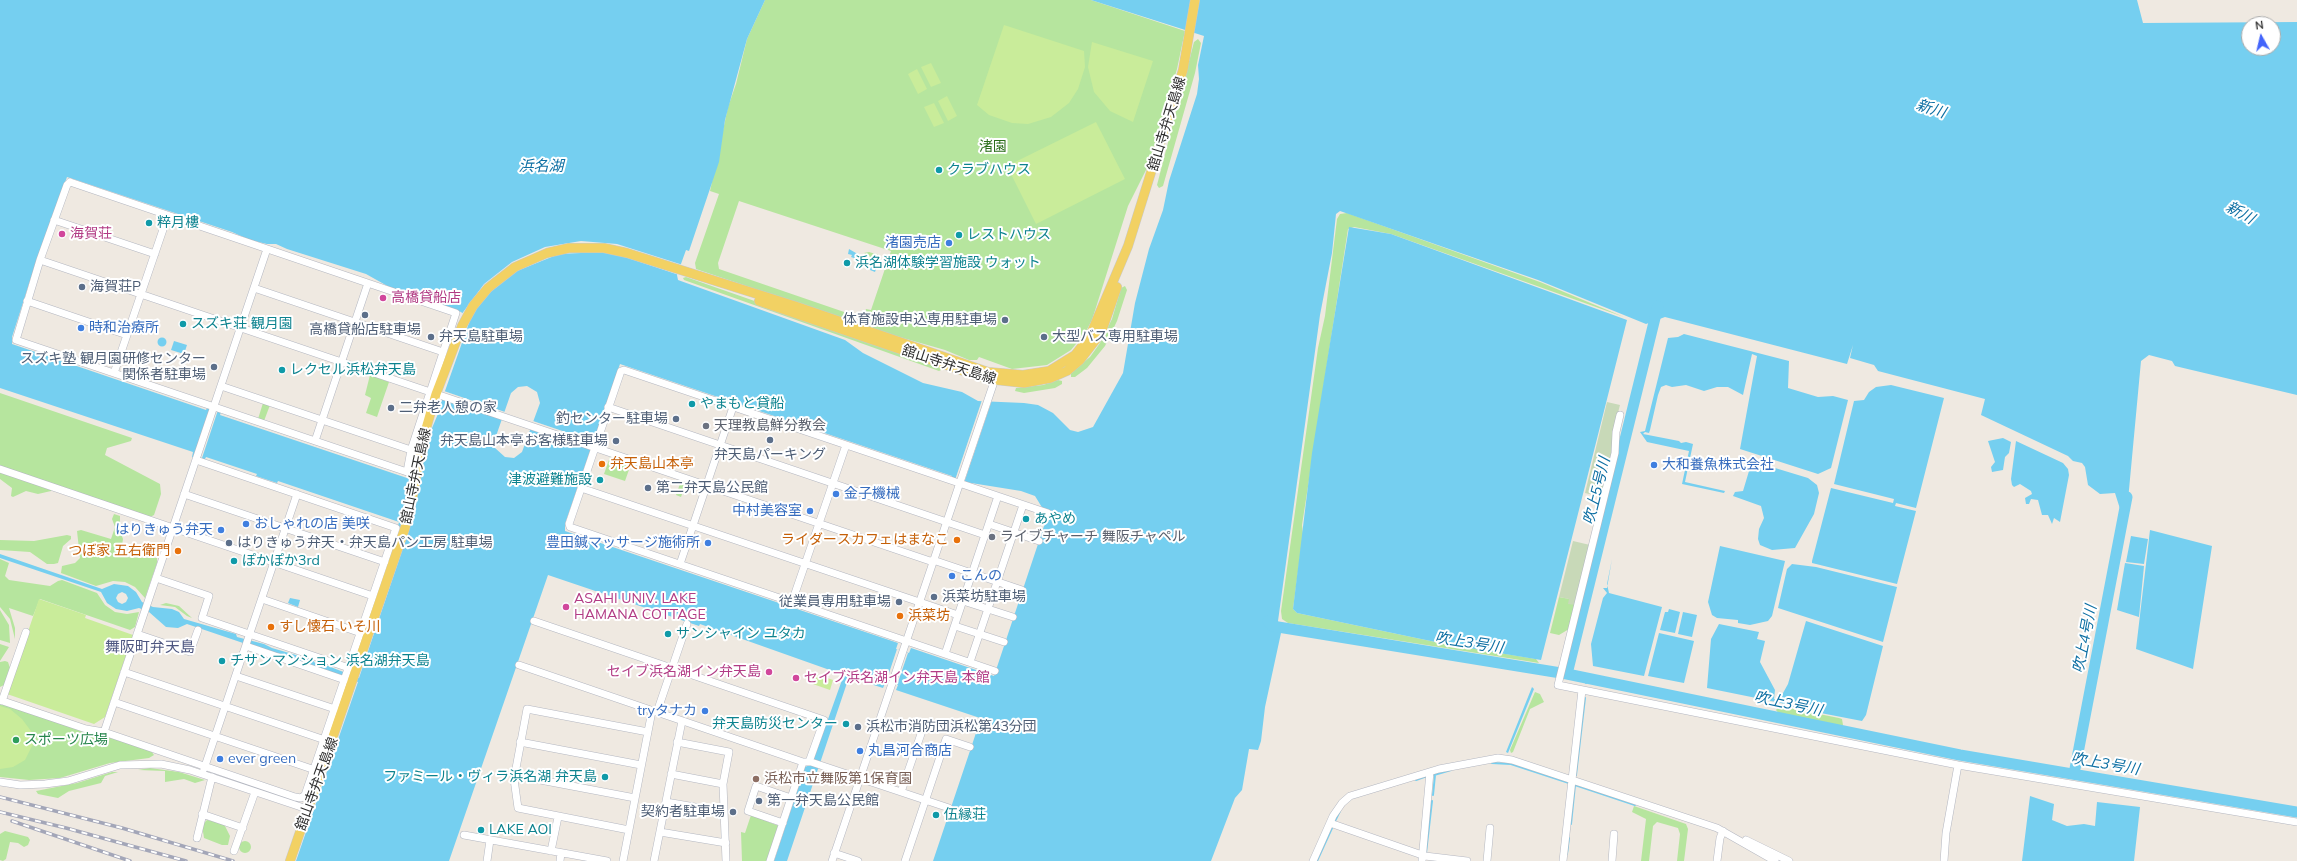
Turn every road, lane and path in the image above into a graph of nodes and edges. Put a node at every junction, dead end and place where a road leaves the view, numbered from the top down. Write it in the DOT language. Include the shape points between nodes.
graph roads {
  1 [pos="1195,0"];
  2 [pos="168,215"];
  3 [pos="54,220"];
  4 [pos="268,249"];
  5 [pos="154,254"];
  6 [pos="40,260"];
  7 [pos="368,283"];
  8 [pos="254,288"];
  9 [pos="141,294"];
  10 [pos="27,301"];
  11 [pos="355,322"];
  12 [pos="241,328"];
  13 [pos="127,335"];
  14 [pos="443,352"];
  15 [pos="342,362"];
  16 [pos="114,373"];
  17 [pos="994,380"];
  18 [pos="221,386"];
  19 [pos="436,394"];
  20 [pos="214,407"];
  21 [pos="608,407"];
  22 [pos="733,407"];
  23 [pos="1620,415"];
  24 [pos="322,420"];
  25 [pos="315,441"];
  26 [pos="720,445"];
  27 [pos="846,445"];
  28 [pos="594,448"];
  29 [pos="411,450"];
  30 [pos="196,460"];
  31 [pos="0,469"];
  32 [pos="959,482"];
  33 [pos="833,483"];
  34 [pos="706,486"];
  35 [pos="581,488"];
  36 [pos="184,494"];
  37 [pos="297,494"];
  38 [pos="998,496"];
  39 [pos="1024,505"];
  40 [pos="1048,513"];
  41 [pos="946,522"];
  42 [pos="819,524"];
  43 [pos="989,524"];
  44 [pos="693,526"];
  45 [pos="286,528"];
  46 [pos="173,529"];
  47 [pos="1014,533"];
  48 [pos="985,535"];
  49 [pos="1039,541"];
  50 [pos="933,561"];
  51 [pos="385,562"];
  52 [pos="274,563"];
  53 [pos="680,564"];
  54 [pos="806,564"];
  55 [pos="972,573"];
  56 [pos="156,578"];
  57 [pos="998,582"];
  58 [pos="1022,590"];
  59 [pos="373,596"];
  60 [pos="262,599"];
  61 [pos="963,600"];
  62 [pos="792,602"];
  63 [pos="919,602"];
  64 [pos="988,609"];
  65 [pos="958,615"];
  66 [pos="1013,617"];
  67 [pos="534,621"];
  68 [pos="687,624"];
  69 [pos="955,626"];
  70 [pos="198,630"];
  71 [pos="26,632"];
  72 [pos="361,633"];
  73 [pos="137,634"];
  74 [pos="980,634"];
  75 [pos="249,635"];
  76 [pos="906,641"];
  77 [pos="1004,642"];
  78 [pos="246,646"];
  79 [pos="945,654"];
  80 [pos="970,662"];
  81 [pos="519,665"];
  82 [pos="672,668"];
  83 [pos="351,669"];
  84 [pos="995,671"];
  85 [pos="124,672"];
  86 [pos="236,676"];
  87 [pos="348,679"];
  88 [pos="1582,690"];
  89 [pos="1,700"];
  90 [pos="114,702"];
  91 [pos="226,706"];
  92 [pos="335,709"];
  93 [pos="654,712"];
  94 [pos="682,721"];
  95 [pos="922,731"];
  96 [pos="104,732"];
  97 [pos="648,732"];
  98 [pos="215,736"];
  99 [pos="325,740"];
  100 [pos="520,742"];
  101 [pos="677,742"];
  102 [pos="970,747"];
  103 [pos="808,762"];
  104 [pos="641,765"];
  105 [pos="1958,765"];
  106 [pos="206,766"];
  107 [pos="314,770"];
  108 [pos="1430,772"];
  109 [pos="203,774"];
  110 [pos="671,774"];
  111 [pos="514,775"];
  112 [pos="212,777"];
  113 [pos="860,778"];
  114 [pos="1572,780"];
  115 [pos="0,782"];
  116 [pos="723,784"];
  117 [pos="255,792"];
  118 [pos="901,792"];
  119 [pos="635,798"];
  120 [pos="791,798"];
  121 [pos="926,800"];
  122 [pos="666,802"];
  123 [pos="949,808"];
  124 [pos="307,809"];
  125 [pos="724,812"];
  126 [pos="202,814"];
  127 [pos="558,817"];
  128 [pos="2297,822"];
  129 [pos="783,823"];
  130 [pos="1330,823"];
  131 [pos="243,828"];
  132 [pos="1490,828"];
  133 [pos="629,830"];
  134 [pos="1724,831"];
  135 [pos="660,832"];
  136 [pos="1614,834"];
  137 [pos="464,835"];
  138 [pos="1734,836"];
  139 [pos="197,838"];
  140 [pos="490,840"];
  141 [pos="726,843"];
  142 [pos="234,851"];
  143 [pos="551,851"];
  144 [pos="561,853"];
  145 [pos="834,853"];
  146 [pos="1422,858"];
  147 [pos="598,860"];
  148 [pos="290,861"];
  149 [pos="487,861"];
  150 [pos="560,861"];
  151 [pos="607,861"];
  152 [pos="623,861"];
  153 [pos="654,861"];
  154 [pos="726,861"];
  155 [pos="770,861"];
  156 [pos="832,861"];
  157 [pos="858,861"];
  158 [pos="905,861"];
  159 [pos="1313,861"];
  160 [pos="1467,861"];
  161 [pos="1487,861"];
  162 [pos="1564,861"];
  163 [pos="1612,861"];
  164 [pos="1717,861"];
  165 [pos="1776,861"];
  166 [pos="1790,861"];
  167 [pos="1944,861"];
  1 -- 17 [label="main road, 舘山寺弁天島線" via="1191,33 1170,117 1128,246 1094,330 1060,370"];
  2 -- 3 [label="street" via="70,182"];
  2 -- 4 [label="street"];
  2 -- 5 [label="street"];
  3 -- 5 [label="street"];
  3 -- 6 [label="street"];
  4 -- 7 [label="street"];
  4 -- 8 [label="street"];
  5 -- 9 [label="street"];
  6 -- 9 [label="street"];
  6 -- 10 [label="street"];
  7 -- 11 [label="street"];
  7 -- 14 [label="street" via="456,313"];
  8 -- 11 [label="street"];
  8 -- 12 [label="street"];
  9 -- 12 [label="street"];
  9 -- 13 [label="street"];
  10 -- 13 [label="street"];
  10 -- 16 [label="street" via="16,340"];
  11 -- 14 [label="street"];
  11 -- 15 [label="street"];
  12 -- 15 [label="street"];
  12 -- 18 [label="street"];
  13 -- 16 [label="street"];
  14 -- 19 [label="street"];
  15 -- 19 [label="street"];
  15 -- 24 [label="street"];
  16 -- 20 [label="street"];
  17 -- 19 [label="main road, 舘山寺弁天島線" via="795,306 615,250 592,247 558,250 525,262 506,274 480,297 455,339"];
  17 -- 32 [label="street"];
  18 -- 20 [label="street"];
  18 -- 24 [label="street"];
  19 -- 28 [label="street"];
  19 -- 29 [label="street"];
  19 -- 83 [label="main road, 舘山寺弁天島線" via="421,446 405,528"];
  20 -- 25 [label="street"];
  20 -- 30 [label="street"];
  21 -- 22 [label="street" via="621,371 624,370"];
  21 -- 26 [label="street"];
  21 -- 28 [label="street"];
  22 -- 26 [label="street"];
  22 -- 27 [label="street"];
  23 -- 88 [label="street" via="1615,453 1558,685"];
  24 -- 25 [label="street"];
  24 -- 29 [label="street"];
  25 -- 29 [label="street" via="407,472"];
  26 -- 33 [label="street"];
  26 -- 34 [label="street"];
  27 -- 32 [label="street"];
  27 -- 33 [label="street"];
  28 -- 34 [label="street"];
  28 -- 35 [label="street"];
  30 -- 36 [label="street"];
  30 -- 37 [label="street"];
  31 -- 46 [label="street"];
  32 -- 38 [label="street"];
  32 -- 41 [label="street"];
  33 -- 41 [label="street"];
  33 -- 42 [label="street"];
  34 -- 42 [label="street"];
  34 -- 44 [label="street"];
  35 -- 44 [label="street"];
  35 -- 53 [label="street" via="570,527"];
  36 -- 45 [label="street"];
  36 -- 46 [label="street"];
  37 -- 45 [label="street"];
  37 -- 51 [label="street" via="396,528"];
  38 -- 39 [label="street"];
  38 -- 43 [label="street"];
  39 -- 40 [label="street"];
  39 -- 47 [label="street"];
  41 -- 48 [label="street"];
  41 -- 50 [label="street"];
  42 -- 50 [label="street"];
  42 -- 54 [label="street"];
  43 -- 47 [label="street"];
  43 -- 48 [label="street"];
  44 -- 53 [label="street"];
  44 -- 54 [label="street"];
  45 -- 51 [label="street"];
  45 -- 52 [label="street"];
  46 -- 52 [label="street"];
  46 -- 56 [label="street"];
  47 -- 49 [label="street"];
  47 -- 57 [label="street"];
  48 -- 55 [label="street"];
  50 -- 55 [label="street"];
  50 -- 63 [label="street"];
  51 -- 59 [label="street"];
  52 -- 59 [label="street"];
  52 -- 60 [label="street"];
  53 -- 62 [label="street"];
  54 -- 62 [label="street"];
  54 -- 63 [label="street"];
  55 -- 57 [label="street"];
  55 -- 61 [label="street"];
  56 -- 73 [label="street"];
  56 -- 75 [label="street" via="209,596 202,618"];
  57 -- 58 [label="street"];
  57 -- 64 [label="street"];
  59 -- 72 [label="street"];
  60 -- 72 [label="street"];
  60 -- 75 [label="street"];
  61 -- 64 [label="street"];
  61 -- 65 [label="street"];
  62 -- 76 [label="street"];
  63 -- 65 [label="street"];
  63 -- 76 [label="street"];
  64 -- 66 [label="street"];
  64 -- 74 [label="street"];
  65 -- 69 [label="street"];
  67 -- 82 [label="street"];
  68 -- 82 [label="street"];
  69 -- 74 [label="street"];
  69 -- 79 [label="street"];
  70 -- 73 [label="street" via="190,652"];
  71 -- 89 [label="street"];
  72 -- 83 [label="street"];
  73 -- 85 [label="street"];
  74 -- 77 [label="street"];
  74 -- 80 [label="street"];
  75 -- 78 [label="street"];
  75 -- 83 [label="street"];
  76 -- 79 [label="street"];
  76 -- 113 [label="street"];
  78 -- 86 [label="street"];
  78 -- 87 [label="street"];
  79 -- 80 [label="street"];
  80 -- 84 [label="street"];
  81 -- 93 [label="street"];
  82 -- 93 [label="street"];
  82 -- 103 [label="street" via="824,720"];
  83 -- 87 [label="main road, 舘山寺弁天島線"];
  85 -- 90 [label="street"];
  85 -- 91 [label="street"];
  86 -- 91 [label="street"];
  86 -- 92 [label="street"];
  87 -- 92 [label="street"];
  87 -- 124 [label="main road, 舘山寺弁天島線"];
  88 -- 105 [label="street"];
  88 -- 114 [label="street"];
  89 -- 96 [label="street" via="86,729"];
  90 -- 96 [label="street"];
  90 -- 98 [label="street"];
  91 -- 98 [label="street"];
  91 -- 99 [label="street"];
  92 -- 99 [label="street"];
  93 -- 94 [label="street"];
  93 -- 97 [label="street"];
  94 -- 101 [label="street"];
  94 -- 103 [label="street"];
  95 -- 118 [label="street"];
  96 -- 106 [label="street"];
  97 -- 100 [label="street" via="527,709"];
  97 -- 104 [label="street"];
  98 -- 106 [label="street"];
  98 -- 107 [label="street"];
  99 -- 107 [label="street"];
  100 -- 104 [label="street"];
  100 -- 111 [label="street"];
  101 -- 110 [label="street"];
  101 -- 116 [label="street" via="729,752"];
  102 -- 121 [label="street" via="946,739"];
  103 -- 113 [label="street"];
  103 -- 120 [label="street"];
  104 -- 119 [label="street"];
  105 -- 128 [label="street"];
  105 -- 167 [label="street" via="1946,833"];
  106 -- 107 [label="street" via="301,798 306,794"];
  106 -- 109 [label="street"];
  108 -- 114 [label="street" via="1478,761 1505,758"];
  108 -- 130 [label="street" via="1354,793 1342,803"];
  108 -- 146 [label="street"];
  109 -- 112 [label="street"];
  109 -- 115 [label="street" via="171,765 140,763 111,767 53,783 29,785"];
  110 -- 116 [label="street"];
  110 -- 122 [label="street"];
  111 -- 119 [label="street"];
  111 -- 127 [label="street" via="518,808"];
  112 -- 117 [label="street"];
  112 -- 126 [label="street"];
  113 -- 118 [label="street"];
  113 -- 145 [label="street"];
  114 -- 134 [label="street"];
  114 -- 162 [label="street"];
  116 -- 125 [label="street"];
  117 -- 124 [label="street"];
  117 -- 131 [label="street"];
  118 -- 121 [label="street"];
  119 -- 133 [label="street"];
  120 -- 129 [label="street"];
  120 -- 129 [label="street" via="756,786 744,810"];
  121 -- 123 [label="street"];
  121 -- 158 [label="street"];
  122 -- 125 [label="street"];
  122 -- 135 [label="street"];
  124 -- 148 [label="main road, 舘山寺弁天島線"];
  125 -- 141 [label="street"];
  126 -- 131 [label="street"];
  126 -- 139 [label="street"];
  127 -- 133 [label="street"];
  127 -- 143 [label="street"];
  129 -- 155 [label="street"];
  130 -- 146 [label="street"];
  130 -- 159 [label="street"];
  131 -- 142 [label="street"];
  132 -- 161 [label="street"];
  133 -- 152 [label="street"];
  134 -- 138 [label="street"];
  134 -- 164 [label="street" via="1720,838"];
  135 -- 141 [label="street"];
  135 -- 153 [label="street"];
  136 -- 163 [label="street"];
  137 -- 140 [label="street"];
  138 -- 165 [label="street" via="1755,851"];
  138 -- 166 [label="street"];
  140 -- 143 [label="street"];
  140 -- 149 [label="street"];
  141 -- 154 [label="street"];
  143 -- 144 [label="street"];
  144 -- 147 [label="street"];
  144 -- 150 [label="street"];
  145 -- 156 [label="street"];
  145 -- 157 [label="street"];
  146 -- 160 [label="street"];
  147 -- 151 [label="street"];
}
